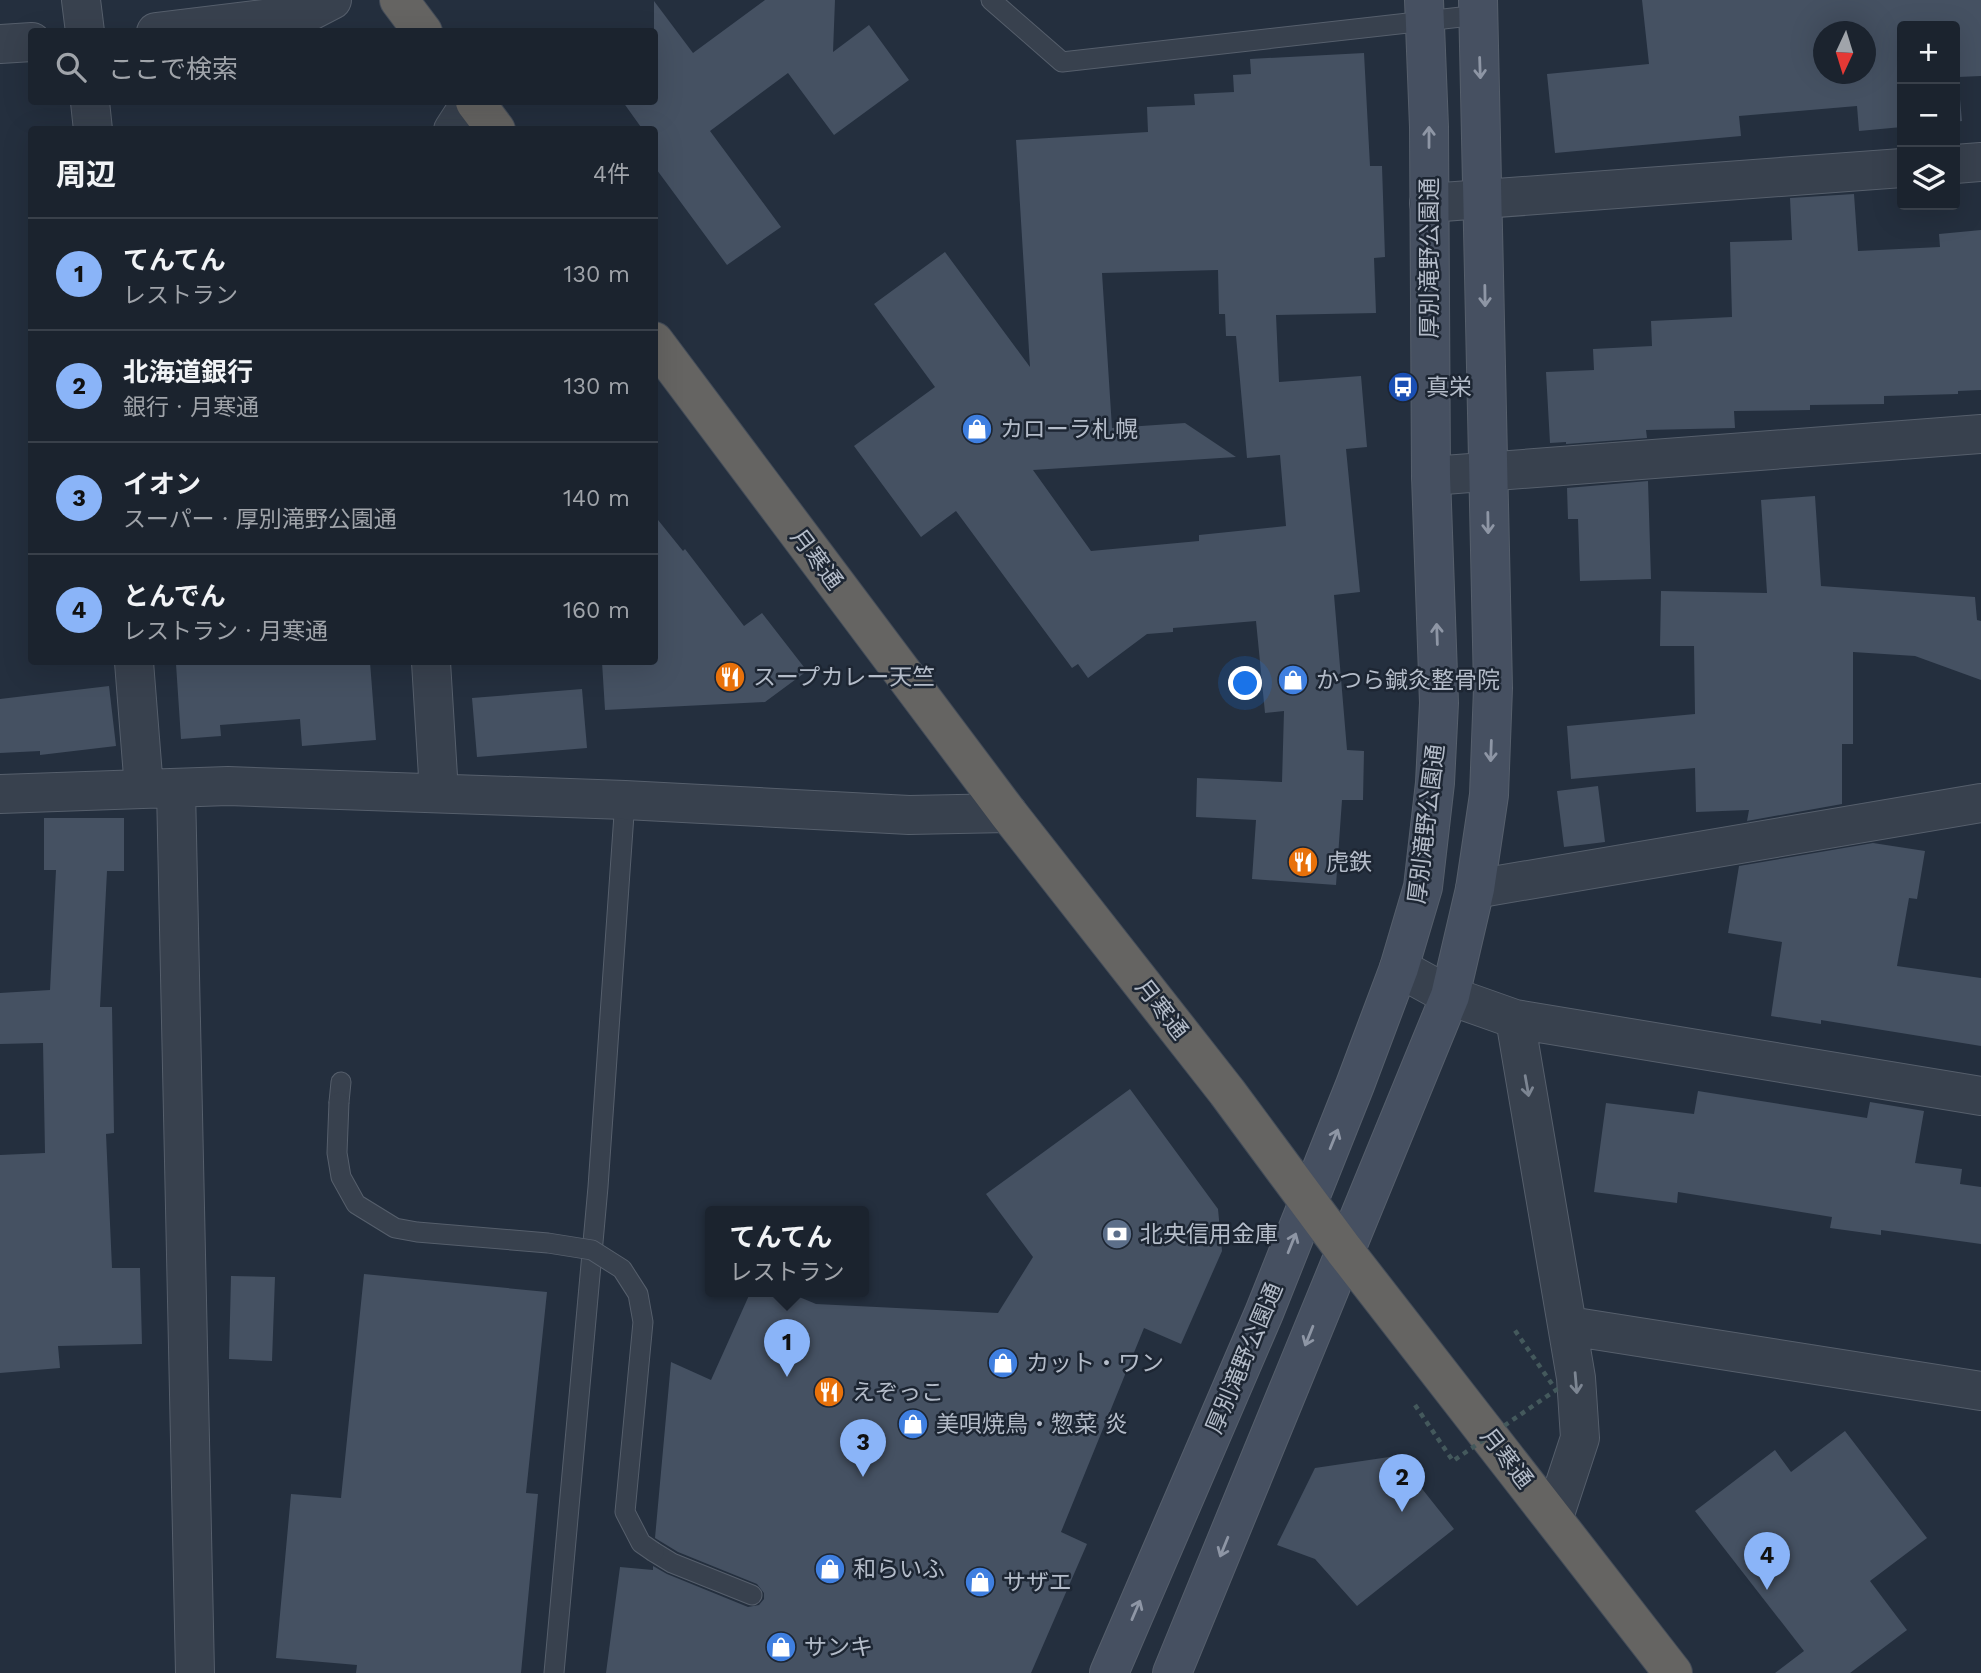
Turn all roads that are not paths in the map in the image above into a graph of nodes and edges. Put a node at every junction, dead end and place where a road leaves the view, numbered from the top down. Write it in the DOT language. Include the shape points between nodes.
graph roads {
  1 [pos="81,0"];
  2 [pos="332,0"];
  3 [pos="399,0"];
  4 [pos="991,0"];
  5 [pos="1478,8"];
  6 [pos="1424,11"];
  7 [pos="84,28"];
  8 [pos="189,28"];
  9 [pos="420,28"];
  10 [pos="28,42"];
  11 [pos="0,44"];
  12 [pos="90,105"];
  13 [pos="471,105"];
  14 [pos="475,105"];
  15 [pos="93,126"];
  16 [pos="456,126"];
  17 [pos="493,126"];
  18 [pos="1981,162"];
  19 [pos="1960,164"];
  20 [pos="1897,168"];
  21 [pos="1483,200"];
  22 [pos="1429,203"];
  23 [pos="658,346"];
  24 [pos="1981,434"];
  25 [pos="1487,474"];
  26 [pos="1431,476"];
  27 [pos="135,665"];
  28 [pos="431,665"];
  29 [pos="160,789"];
  30 [pos="439,793"];
  31 [pos="0,794"];
  32 [pos="625,800"];
  33 [pos="1981,803"];
  34 [pos="1008,813"];
  35 [pos="1475,889"];
  36 [pos="1399,968"];
  37 [pos="1450,996"];
  38 [pos="1515,1019"];
  39 [pos="341,1082"];
  40 [pos="1981,1096"];
  41 [pos="1308,1203"];
  42 [pos="1344,1250"];
  43 [pos="1569,1326"];
  44 [pos="1981,1391"];
  45 [pos="1554,1517"];
  46 [pos="752,1595"];
  47 [pos="1671,1672"];
  48 [pos="195,1673"];
  49 [pos="554,1673"];
  50 [pos="1109,1673"];
  51 [pos="1172,1673"];
  1 -- 7 [label="street"];
  2 -- 8 [label="street" via="305,14"];
  3 -- 9 [label="highway"];
  4 -- 6 [label="lane" via="1062,62"];
  5 -- 6 [label="lane"];
  5 -- 21 [label="main road, one-way"];
  22 -- 6 [label="main road, 厚別滝野公園通, one-way"];
  10 -- 11 [label="street"];
  12 -- 15 [label="street"];
  13 -- 16 [label="street"];
  14 -- 17 [label="highway"];
  18 -- 19 [label="street"];
  20 -- 21 [label="street"];
  21 -- 22 [label="street"];
  21 -- 25 [label="main road, one-way"];
  22 -- 26 [label="main road, 厚別滝野公園通"];
  23 -- 34 [label="highway, 月寒通"];
  24 -- 25 [label="street"];
  25 -- 26 [label="street"];
  25 -- 35 [label="main road, one-way" via="1492,715 1489,795"];
  36 -- 26 [label="main road, 厚別滝野公園通, one-way" via="1423,887 1436,783 1439,703"];
  27 -- 29 [label="street"];
  28 -- 30 [label="street"];
  29 -- 30 [label="street" via="228,786"];
  29 -- 31 [label="street"];
  29 -- 48 [label="street"];
  30 -- 32 [label="street"];
  32 -- 34 [label="street" via="909,815"];
  32 -- 49 [label="lane"];
  33 -- 35 [label="street"];
  34 -- 41 [label="highway, 月寒通"];
  35 -- 37 [label="main road"];
  36 -- 37 [label="street"];
  41 -- 36 [label="main road, 厚別滝野公園通, one-way"];
  37 -- 38 [label="street"];
  37 -- 42 [label="main road"];
  38 -- 40 [label="street"];
  38 -- 43 [label="street, one-way"];
  39 -- 46 [label="lane, bridge" via="337,1153 341,1177 356,1204 374,1216 395,1228 417,1232 592,1250 622,1269 638,1294 643,1322 625,1512 640,1543 672,1563"];
  41 -- 42 [label="highway, 月寒通"];
  50 -- 41 [label="main road, 厚別滝野公園通, one-way"];
  42 -- 45 [label="highway, 月寒通"];
  42 -- 51 [label="main road, one-way"];
  43 -- 44 [label="street"];
  43 -- 45 [label="street, one-way" via="1580,1438"];
  45 -- 47 [label="highway, 月寒通"];
}
